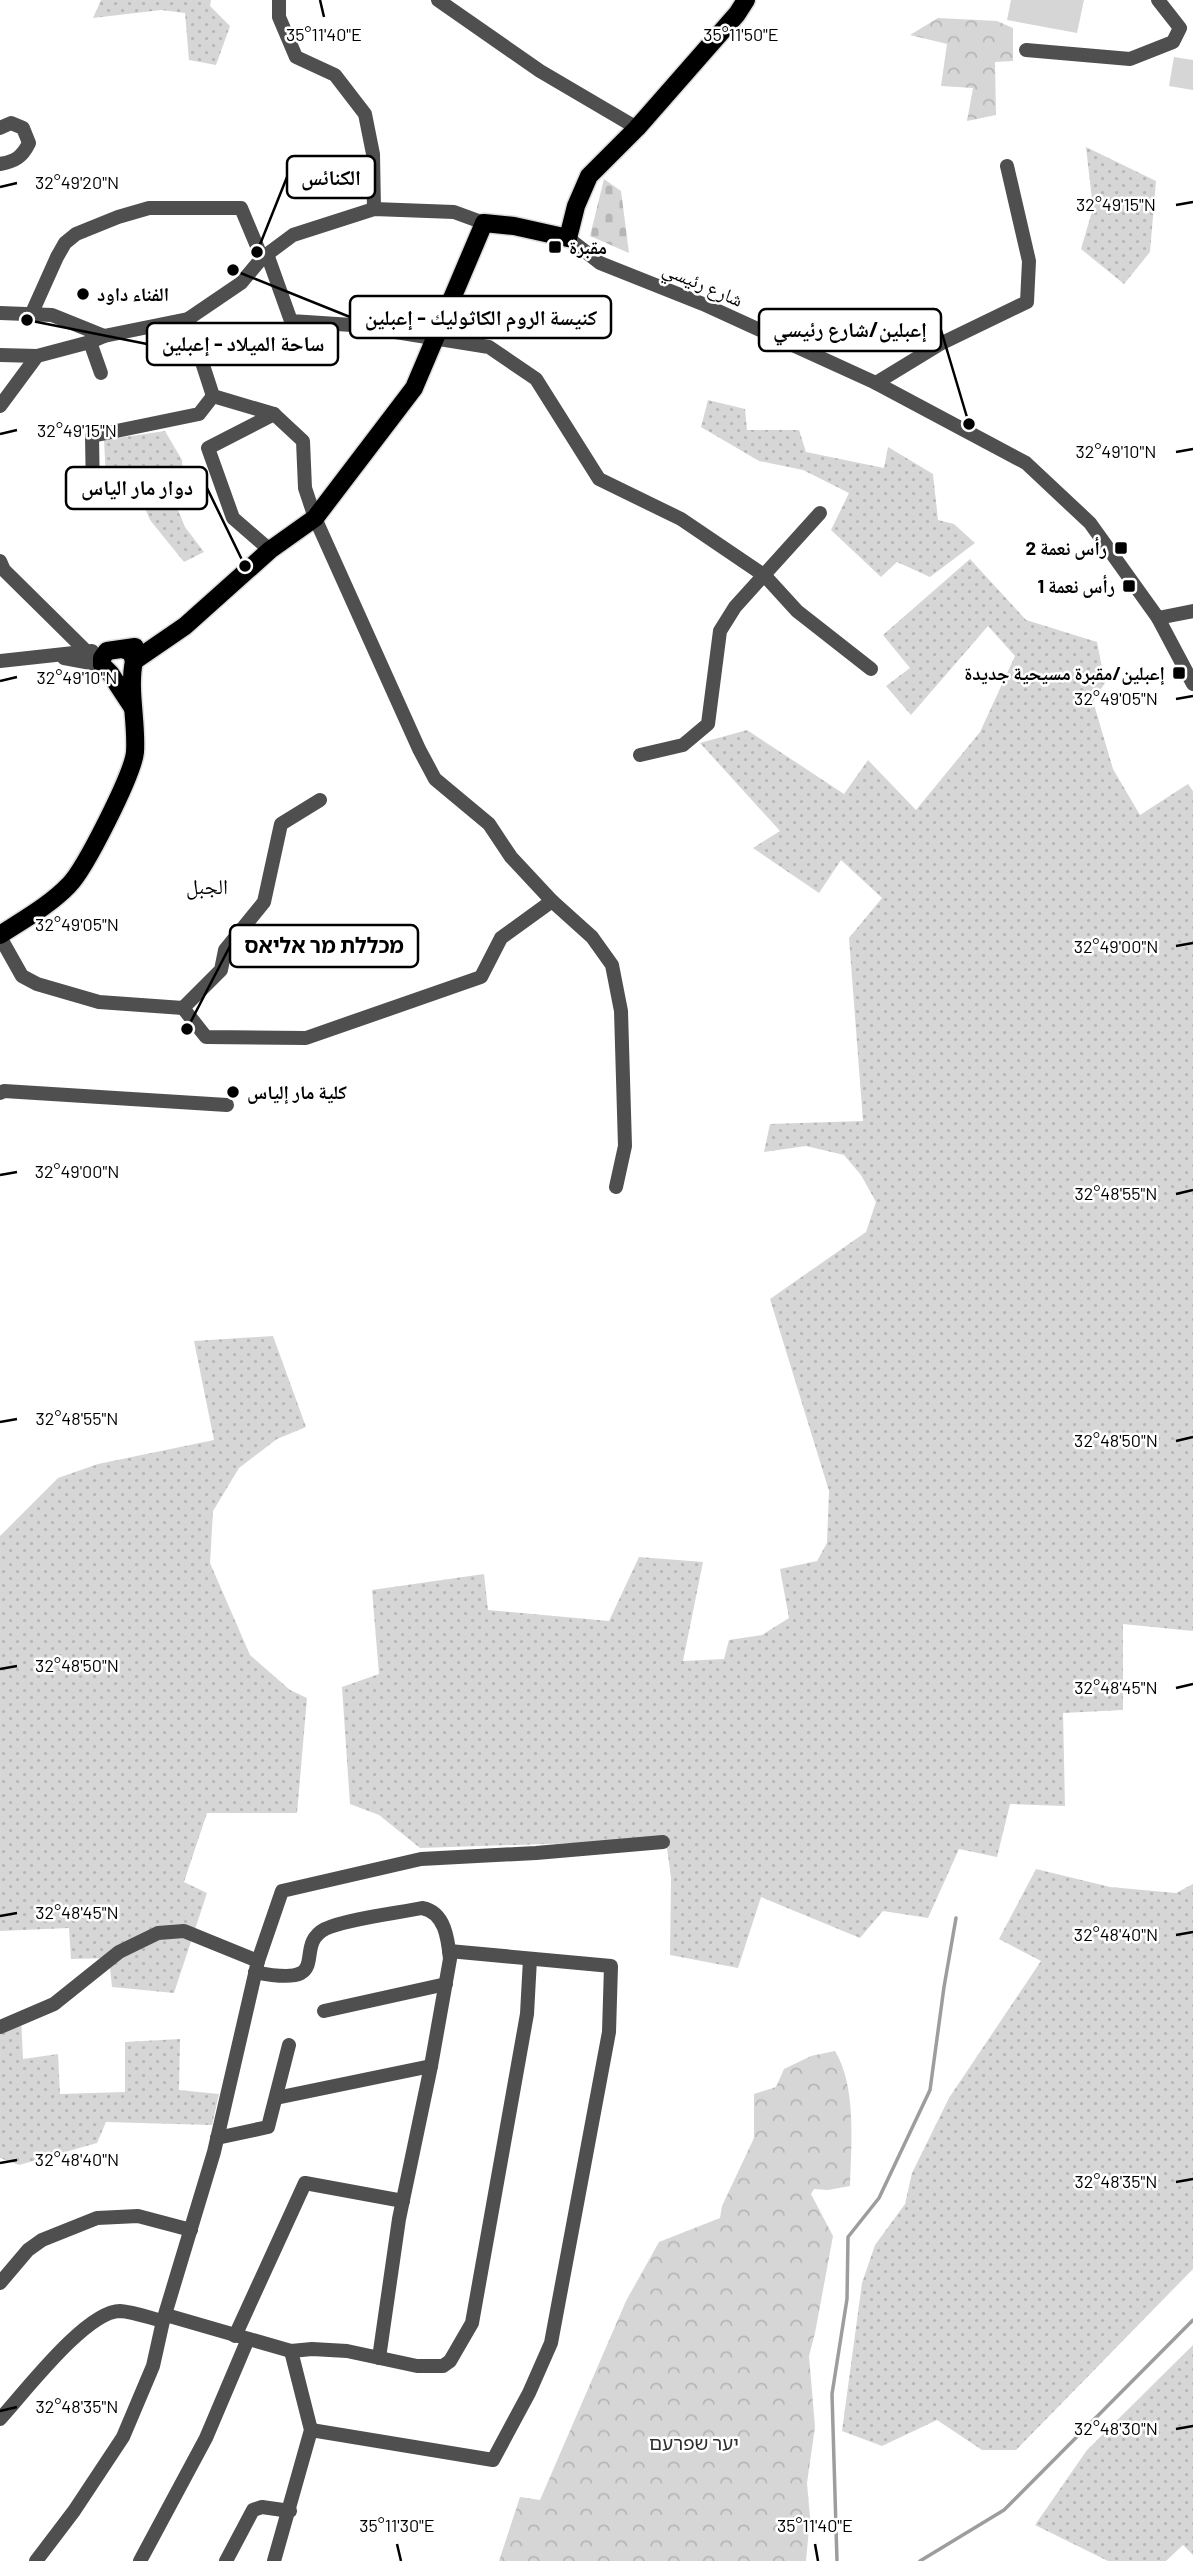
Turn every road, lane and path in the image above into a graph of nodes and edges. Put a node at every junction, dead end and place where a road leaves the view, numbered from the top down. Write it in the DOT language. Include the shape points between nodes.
graph roads {
  1 [pos="279,0"];
  2 [pos="438,0"];
  3 [pos="746,0"];
  4 [pos="1158,0"];
  5 [pos="1027,50"];
  6 [pos="0,128"];
  7 [pos="637,128"];
  8 [pos="0,164"];
  9 [pos="1007,166"];
  10 [pos="374,209"];
  11 [pos="484,223"];
  12 [pos="568,238"];
  13 [pos="265,256"];
  14 [pos="0,313"];
  15 [pos="31,315"];
  16 [pos="188,319"];
  17 [pos="104,336"];
  18 [pos="436,338"];
  19 [pos="90,342"];
  20 [pos="0,355"];
  21 [pos="37,356"];
  22 [pos="101,373"];
  23 [pos="876,383"];
  24 [pos="213,396"];
  25 [pos="0,406"];
  26 [pos="274,414"];
  27 [pos="93,496"];
  28 [pos="820,513"];
  29 [pos="315,518"];
  30 [pos="270,550"];
  31 [pos="0,561"];
  32 [pos="765,576"];
  33 [pos="1193,611"];
  34 [pos="1158,618"];
  35 [pos="86,651"];
  36 [pos="52,656"];
  37 [pos="131,659"];
  38 [pos="0,661"];
  39 [pos="106,663"];
  40 [pos="871,669"];
  41 [pos="1193,684"];
  42 [pos="134,709"];
  43 [pos="640,755"];
  44 [pos="320,800"];
  45 [pos="552,901"];
  46 [pos="0,936"];
  47 [pos="183,1008"];
  48 [pos="0,1093"];
  49 [pos="227,1105"];
  50 [pos="616,1187"];
  51 [pos="663,1842"];
  52 [pos="450,1951"];
  53 [pos="530,1959"];
  54 [pos="257,1966"];
  55 [pos="446,1984"];
  56 [pos="324,2011"];
  57 [pos="0,2027"];
  58 [pos="289,2045"];
  59 [pos="431,2066"];
  60 [pos="276,2098"];
  61 [pos="217,2138"];
  62 [pos="402,2201"];
  63 [pos="191,2230"];
  64 [pos="0,2284"];
  65 [pos="165,2318"];
  66 [pos="242,2338"];
  67 [pos="291,2351"];
  68 [pos="379,2358"];
  69 [pos="0,2419"];
  70 [pos="311,2430"];
  71 [pos="290,2511"];
  72 [pos="36,2561"];
  73 [pos="140,2561"];
  74 [pos="226,2561"];
  75 [pos="274,2561"];
  1 -- 10 [label="street" via="279,17 296,57 335,75 365,114 373,154"];
  2 -- 7 [label="street" via="540,71"];
  3 -- 7 [label="main road"];
  4 -- 5 [label="street" via="1180,28 1173,42 1141,55 1130,59"];
  6 -- 8 [label="street" via="11,122 23,128 29,143 23,155"];
  7 -- 12 [label="main road" via="589,176"];
  9 -- 23 [label="street" via="1029,261 1027,302 940,344"];
  10 -- 11 [label="street" via="454,212"];
  10 -- 13 [label="street" via="293,235"];
  11 -- 12 [label="main road"];
  11 -- 18 [label="main road"];
  12 -- 23 [label="street, شارع رئيسي" via="600,263"];
  13 -- 15 [label="street" via="241,208 149,208 76,234 65,243"];
  13 -- 16 [label="street" via="242,283"];
  13 -- 18 [label="street" via="291,321"];
  14 -- 15 [label="street"];
  15 -- 17 [label="street" via="52,315"];
  16 -- 17 [label="street"];
  16 -- 24 [label="street"];
  17 -- 19 [label="street"];
  18 -- 29 [label="main road" via="414,388"];
  18 -- 32 [label="street" via="489,347 536,379 599,480 681,519"];
  19 -- 21 [label="street"];
  19 -- 22 [label="street"];
  20 -- 21 [label="street"];
  21 -- 25 [label="street"];
  23 -- 34 [label="street, شارع رئيسي" via="1026,463 1090,523"];
  24 -- 26 [label="street"];
  24 -- 27 [label="street" via="199,414 92,436"];
  26 -- 29 [label="street" via="303,441 305,488"];
  26 -- 30 [label="street" via="208,448 233,518"];
  28 -- 32 [label="street"];
  29 -- 30 [label="main road"];
  29 -- 45 [label="street" via="435,779 489,824 511,857"];
  30 -- 37 [label="main road" via="185,625"];
  31 -- 35 [label="street"];
  32 -- 40 [label="street" via="797,611"];
  32 -- 43 [label="street" via="735,607 720,631 708,724 683,746"];
  33 -- 34 [label="street"];
  34 -- 41 [label="street, شارع رئيسي"];
  35 -- 36 [label="street"];
  35 -- 39 [label="street"];
  36 -- 38 [label="street"];
  36 -- 39 [label="street"];
  37 -- 39 [label="main road"];
  37 -- 42 [label="main road"];
  39 -- 42 [label="main road"];
  42 -- 46 [label="main road" via="135,754 79,874 60,894"];
  44 -- 47 [label="street" via="281,824 264,902 225,950 220,970"];
  45 -- 47 [label="street" via="501,938 481,977 306,1038 206,1037"];
  45 -- 50 [label="street" via="592,937 612,965 621,1011 625,1146"];
  46 -- 47 [label="street" via="22,976 37,984 99,1002"];
  48 -- 49 [label="street"];
  51 -- 54 [label="street" via="421,1859 282,1891"];
  52 -- 53 [label="street"];
  52 -- 54 [label="street" via="437,1914 422,1908 324,1930 314,1940 308,1965 297,1976 281,1977"];
  52 -- 55 [label="street"];
  53 -- 68 [label="street" via="527,2014 472,2323 443,2366"];
  53 -- 70 [label="street" via="611,1966 609,2032 556,2318 551,2343 529,2393 493,2460"];
  54 -- 57 [label="street" via="184,1931 158,1933 119,1952 54,2004"];
  54 -- 61 [label="street"];
  55 -- 56 [label="street"];
  55 -- 59 [label="street"];
  58 -- 60 [label="street"];
  59 -- 60 [label="street"];
  59 -- 62 [label="street"];
  60 -- 61 [label="street" via="268,2127"];
  61 -- 63 [label="street"];
  62 -- 66 [label="street" via="305,2183"];
  62 -- 68 [label="street"];
  63 -- 64 [label="street" via="138,2216 97,2218 42,2240"];
  63 -- 65 [label="street"];
  65 -- 66 [label="street"];
  65 -- 69 [label="street" via="120,2311 95,2319"];
  65 -- 72 [label="street" via="153,2366 123,2437"];
  66 -- 67 [label="street"];
  66 -- 73 [label="street" via="206,2438"];
  67 -- 68 [label="street" via="347,2351"];
  67 -- 70 [label="street"];
  70 -- 71 [label="street"];
  71 -- 74 [label="street" via="253,2510"];
  71 -- 75 [label="street"];
}
